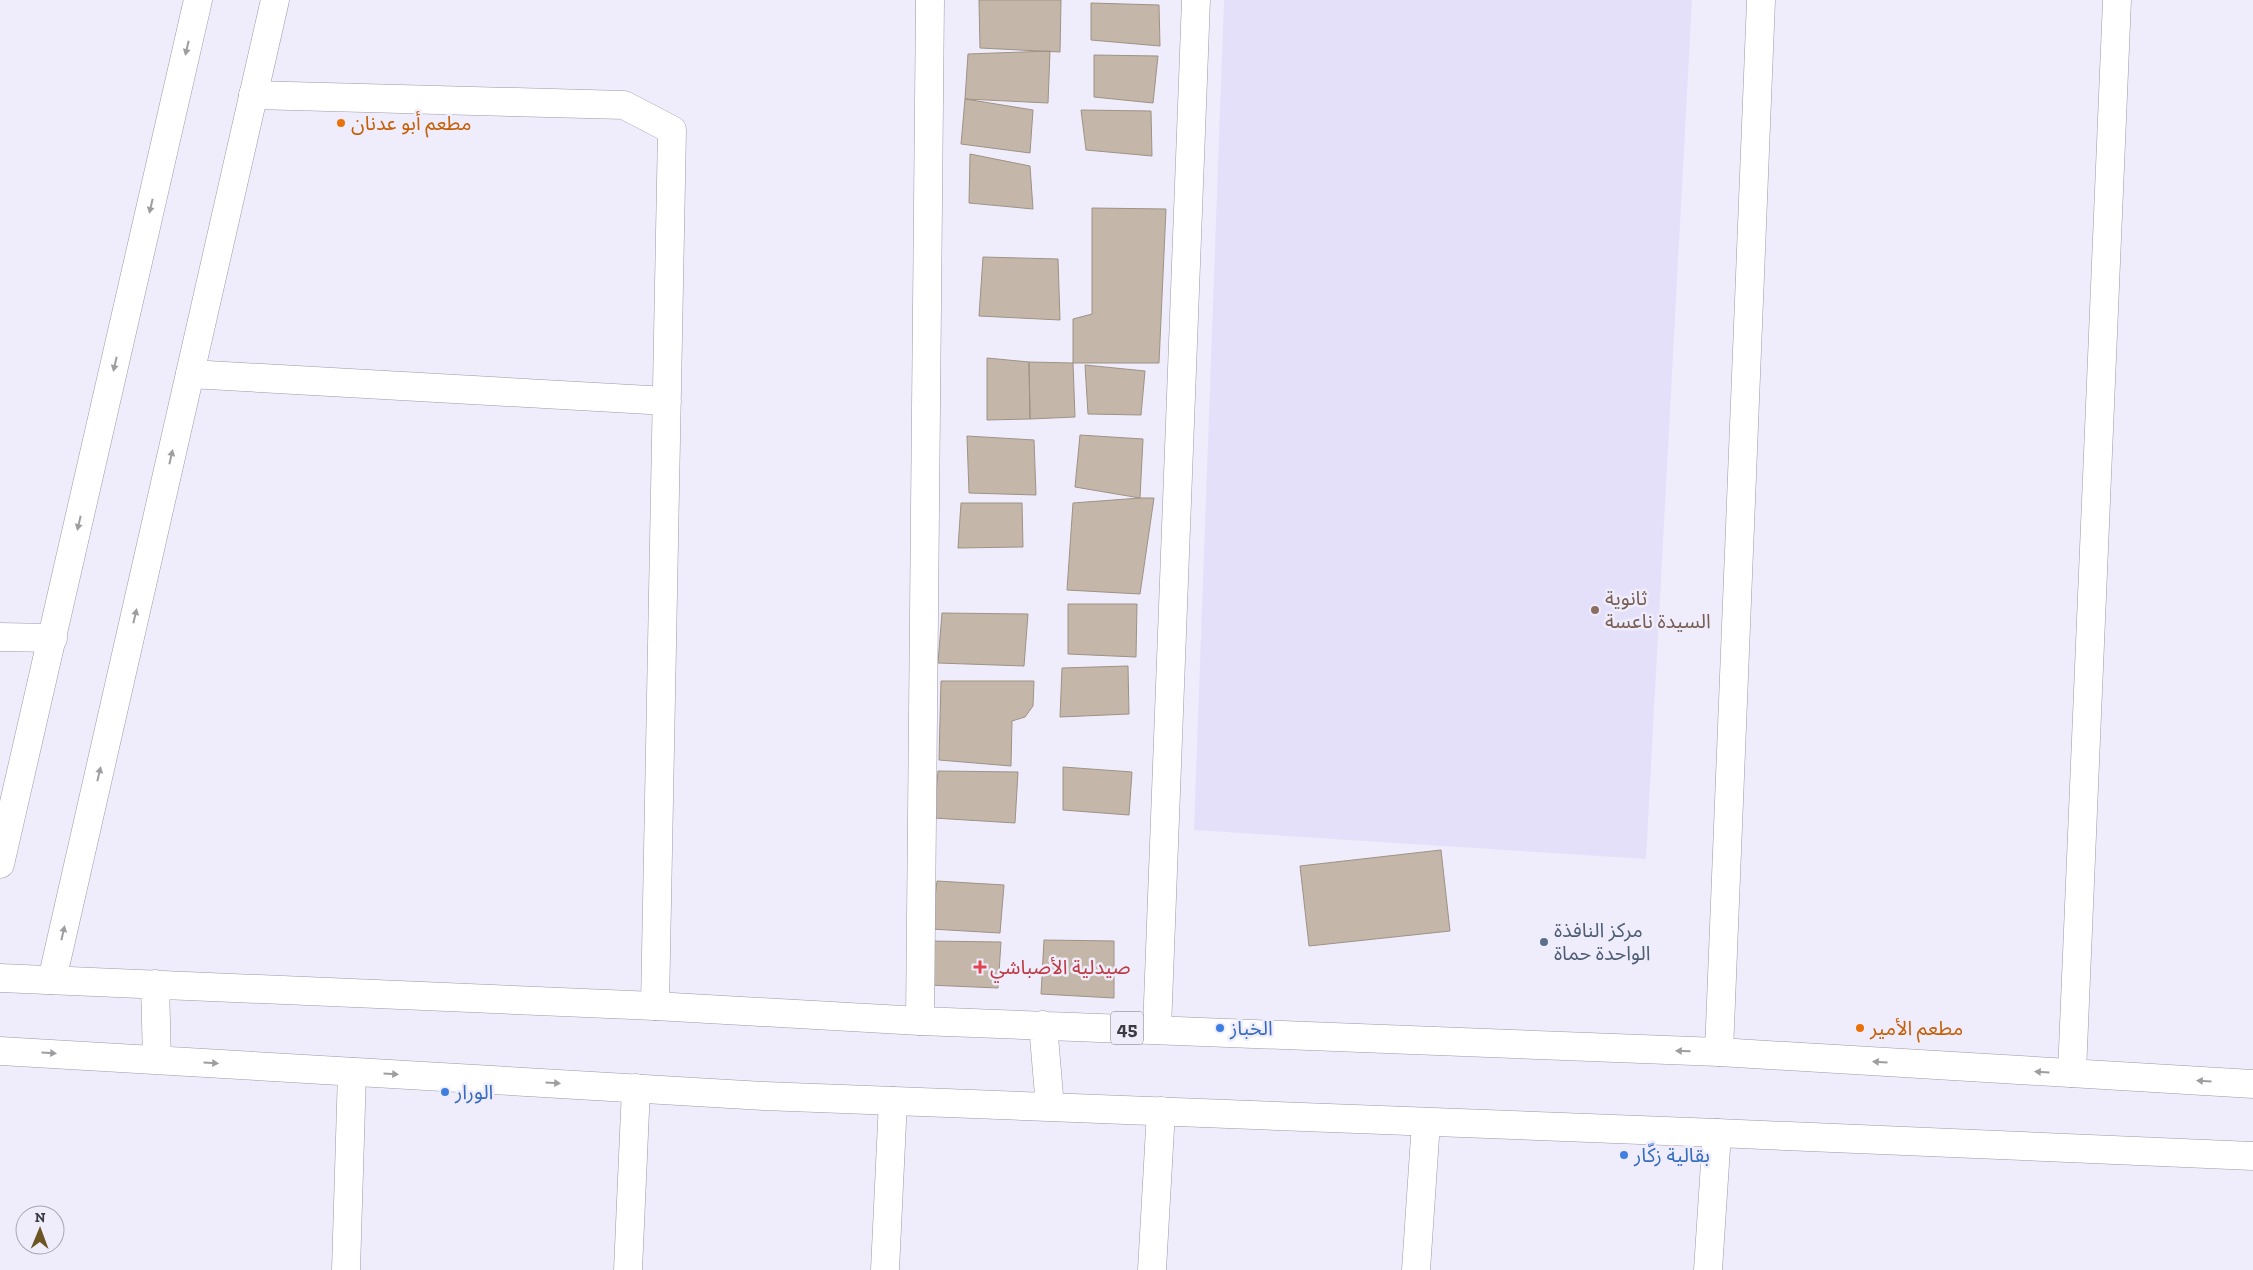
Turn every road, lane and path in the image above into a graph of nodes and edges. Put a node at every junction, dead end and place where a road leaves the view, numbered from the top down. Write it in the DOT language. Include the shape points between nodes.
graph roads {
  1 [pos="198,0"];
  2 [pos="274,0"];
  3 [pos="930,0"];
  4 [pos="1196,0"];
  5 [pos="1761,0"];
  6 [pos="2117,0"];
  7 [pos="254,95"];
  8 [pos="190,374"];
  9 [pos="667,401"];
  10 [pos="0,637"];
  11 [pos="52,638"];
  12 [pos="0,864"];
  13 [pos="0,978"];
  14 [pos="52,980"];
  15 [pos="155,984"];
  16 [pos="655,1006"];
  17 [pos="920,1021"];
  18 [pos="1044,1025"];
  19 [pos="1157,1029"];
  20 [pos="0,1050"];
  21 [pos="1719,1052"];
  22 [pos="157,1060"];
  23 [pos="352,1072"];
  24 [pos="2072,1074"];
  25 [pos="2253,1084"];
  26 [pos="636,1088"];
  27 [pos="892,1101"];
  28 [pos="1050,1107"];
  29 [pos="1161,1112"];
  30 [pos="1426,1122"];
  31 [pos="1717,1133"];
  32 [pos="2253,1156"];
  33 [pos="346,1270"];
  34 [pos="628,1270"];
  35 [pos="885,1270"];
  36 [pos="1152,1270"];
  37 [pos="1416,1270"];
  38 [pos="1708,1270"];
  1 -- 11 [label="street, one-way"];
  2 -- 7 [label="street"];
  3 -- 17 [label="street"];
  4 -- 19 [label="street"];
  5 -- 21 [label="street"];
  6 -- 24 [label="street"];
  7 -- 8 [label="street"];
  7 -- 9 [label="street" via="624,105 672,130"];
  8 -- 9 [label="street"];
  14 -- 8 [label="street, one-way"];
  9 -- 16 [label="street"];
  10 -- 11 [label="street"];
  11 -- 12 [label="street"];
  13 -- 14 [label="street, 45"];
  14 -- 15 [label="street, 45"];
  15 -- 16 [label="street, 45"];
  15 -- 22 [label="street"];
  16 -- 17 [label="street, 45"];
  17 -- 18 [label="street, 45"];
  18 -- 19 [label="street, 45"];
  18 -- 28 [label="street"];
  21 -- 19 [label="street, 45, one-way"];
  20 -- 22 [label="street, one-way"];
  24 -- 21 [label="street, 45, one-way"];
  22 -- 23 [label="street, one-way"];
  23 -- 26 [label="street, one-way"];
  23 -- 33 [label="street"];
  25 -- 24 [label="street, 45, one-way"];
  26 -- 27 [label="street"];
  26 -- 34 [label="street"];
  27 -- 28 [label="street"];
  27 -- 35 [label="street"];
  28 -- 29 [label="street"];
  29 -- 30 [label="street"];
  29 -- 36 [label="street"];
  30 -- 31 [label="street"];
  30 -- 37 [label="street"];
  31 -- 32 [label="street"];
  31 -- 38 [label="street"];
}
